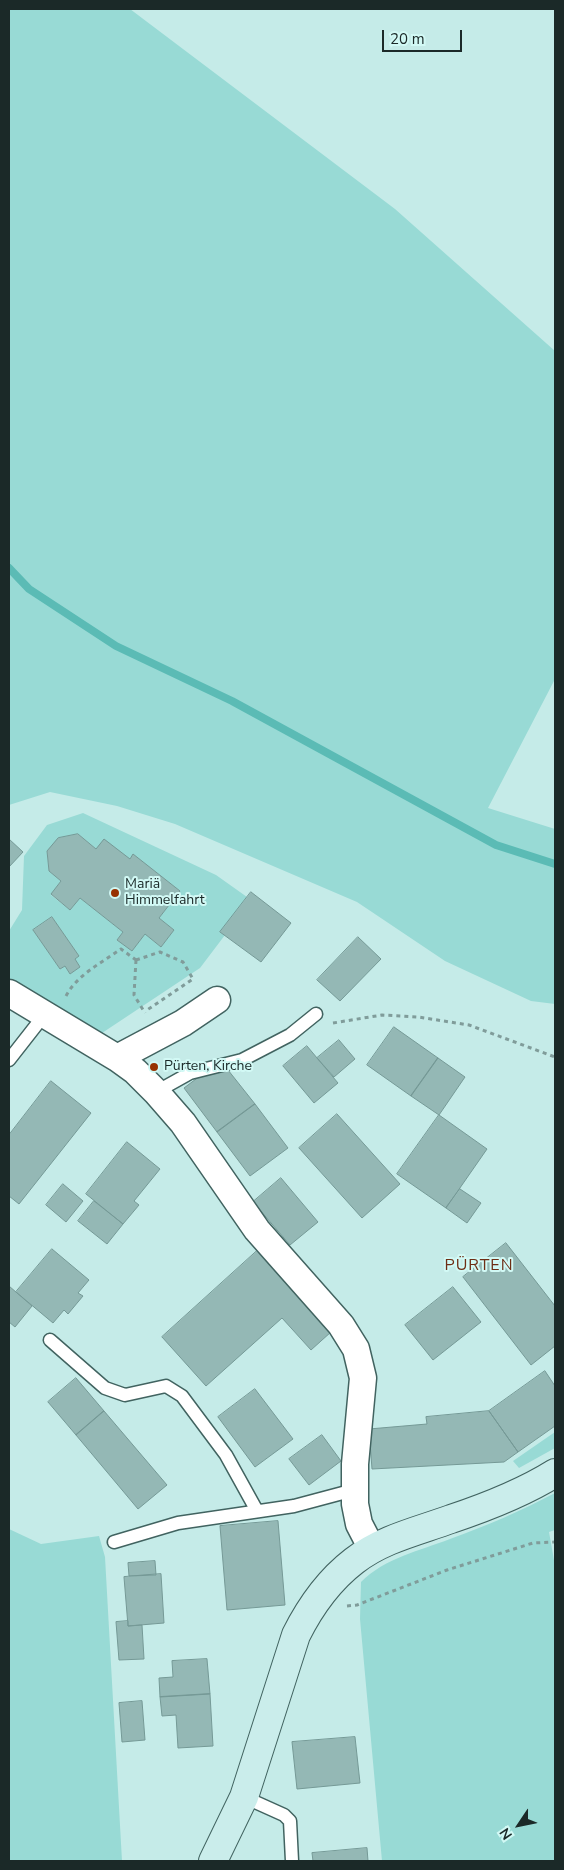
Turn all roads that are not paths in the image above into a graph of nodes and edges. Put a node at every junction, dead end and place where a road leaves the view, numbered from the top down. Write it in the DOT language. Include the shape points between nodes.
graph roads {
  1 [pos="9,993"];
  2 [pos="217,1000"];
  3 [pos="54,1008"];
  4 [pos="316,1014"];
  5 [pos="117,1058"];
  6 [pos="9,1060"];
  7 [pos="156,1092"];
  8 [pos="50,1340"];
  9 [pos="555,1473"];
  10 [pos="354,1490"];
  11 [pos="257,1511"];
  12 [pos="114,1542"];
  13 [pos="372,1549"];
  14 [pos="244,1797"];
  15 [pos="213,1861"];
  16 [pos="292,1861"];
  1 -- 3 [label="street"];
  2 -- 5 [label="street" via="183,1023"];
  3 -- 5 [label="street"];
  3 -- 6 [label="lane"];
  4 -- 7 [label="lane" via="290,1035 242,1060 190,1073"];
  5 -- 7 [label="street"];
  7 -- 10 [label="street" via="183,1123 257,1230 341,1326 356,1349 363,1378"];
  8 -- 11 [label="lane" via="105,1388 125,1395 166,1386 182,1396 226,1454"];
  9 -- 13 [label="main road" via="516,1494"];
  10 -- 11 [label="lane" via="294,1506"];
  10 -- 13 [label="street" via="359,1524"];
  11 -- 12 [label="lane" via="178,1523"];
  13 -- 14 [label="main road" via="330,1583 305,1616"];
  14 -- 15 [label="main road"];
  14 -- 16 [label="lane" via="284,1815 290,1821"];
}
